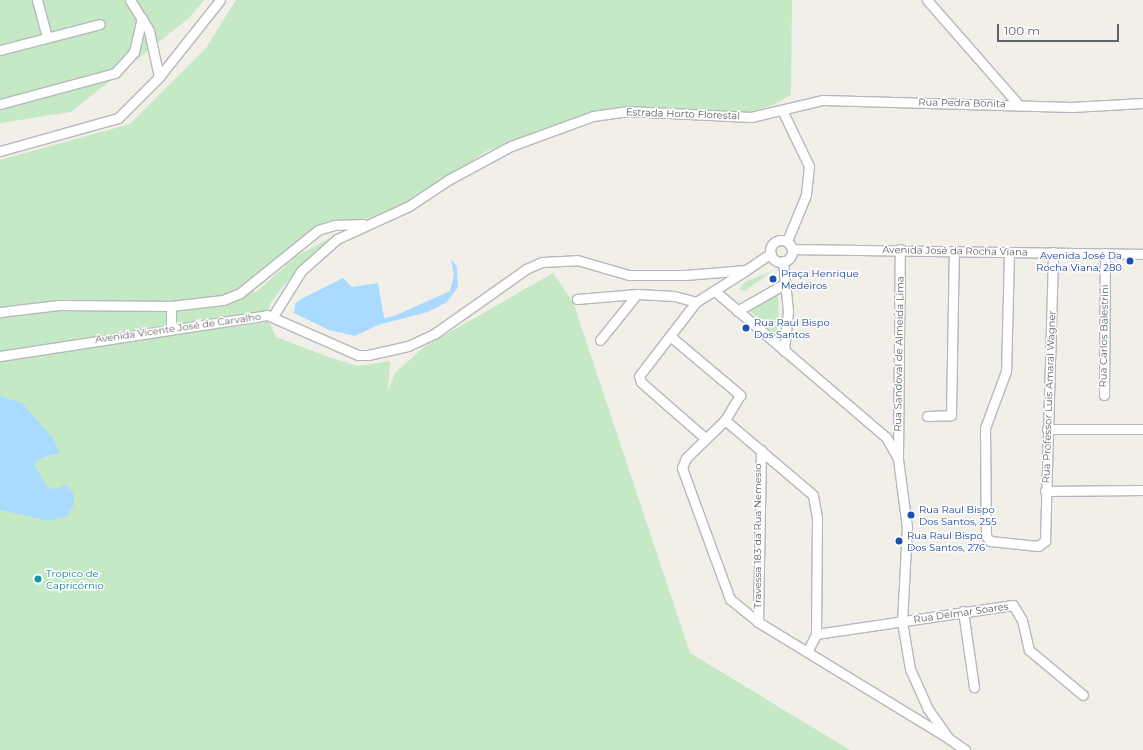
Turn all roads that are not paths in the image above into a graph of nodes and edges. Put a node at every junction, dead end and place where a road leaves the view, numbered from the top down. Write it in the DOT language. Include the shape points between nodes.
graph roads {
  1 [pos="38,0"];
  2 [pos="130,0"];
  3 [pos="220,0"];
  4 [pos="927,0"];
  5 [pos="142,18"];
  6 [pos="100,24"];
  7 [pos="47,37"];
  8 [pos="0,50"];
  9 [pos="159,77"];
  10 [pos="1143,103"];
  11 [pos="0,104"];
  12 [pos="1019,105"];
  13 [pos="782,110"];
  14 [pos="0,151"];
  15 [pos="367,223"];
  16 [pos="787,241"];
  17 [pos="900,249"];
  18 [pos="792,250"];
  19 [pos="954,251"];
  20 [pos="1009,252"];
  21 [pos="1053,252"];
  22 [pos="771,253"];
  23 [pos="1105,253"];
  24 [pos="1143,254"];
  25 [pos="783,261"];
  26 [pos="746,270"];
  27 [pos="786,284"];
  28 [pos="716,292"];
  29 [pos="637,294"];
  30 [pos="577,299"];
  31 [pos="696,302"];
  32 [pos="171,306"];
  33 [pos="737,311"];
  34 [pos="0,312"];
  35 [pos="273,316"];
  36 [pos="171,329"];
  37 [pos="670,336"];
  38 [pos="600,340"];
  39 [pos="784,351"];
  40 [pos="0,356"];
  41 [pos="1104,394"];
  42 [pos="927,416"];
  43 [pos="725,420"];
  44 [pos="1047,429"];
  45 [pos="1143,429"];
  46 [pos="705,438"];
  47 [pos="761,450"];
  48 [pos="898,459"];
  49 [pos="1143,490"];
  50 [pos="1045,491"];
  51 [pos="963,611"];
  52 [pos="758,622"];
  53 [pos="902,622"];
  54 [pos="816,634"];
  55 [pos="807,652"];
  56 [pos="974,687"];
  57 [pos="1083,695"];
  58 [pos="948,738"];
  59 [pos="964,750"];
  1 -- 7 [label="street"];
  2 -- 5 [label="street"];
  3 -- 9 [label="street"];
  4 -- 12 [label="street"];
  5 -- 9 [label="street" via="149,31"];
  5 -- 11 [label="street" via="134,52 115,73"];
  6 -- 7 [label="street"];
  7 -- 8 [label="street"];
  9 -- 14 [label="street" via="124,113 111,121"];
  10 -- 12 [label="street, Rua Pedra Bonita"];
  12 -- 13 [label="street, Rua Pedra Bonita" via="823,100"];
  13 -- 15 [label="street, Estrada Horto Florestal" via="751,117 627,111 588,118 511,146 448,180 409,206"];
  13 -- 16 [label="street" via="809,166 806,195"];
  15 -- 32 [label="street" via="334,225 318,230 240,293 223,300"];
  15 -- 35 [label="street" via="319,253 289,287"];
  16 -- 18 [label="street"];
  16 -- 22 [label="street" via="776,242"];
  17 -- 18 [label="street, Avenida José da Rocha Viana"];
  17 -- 19 [label="street, Avenida José da Rocha Viana"];
  17 -- 48 [label="street, Rua Sandoval de Almeida Lima"];
  18 -- 25 [label="street" via="791,256"];
  19 -- 20 [label="street, Avenida José da Rocha Viana"];
  19 -- 42 [label="street" via="951,415"];
  20 -- 21 [label="street, Avenida José da Rocha Viana"];
  20 -- 50 [label="street, Rua Professor Luis Amaral Wagner" via="1006,371 985,428 985,533 990,541 1038,546 1045,541"];
  21 -- 23 [label="street, Avenida José da Rocha Viana"];
  21 -- 44 [label="street, Rua Professor Luis Amaral Wagner"];
  22 -- 25 [label="street"];
  22 -- 26 [label="street"];
  23 -- 24 [label="street, Avenida José da Rocha Viana"];
  23 -- 41 [label="street, Rua Carlos Balestrini"];
  25 -- 27 [label="street"];
  26 -- 28 [label="street"];
  26 -- 35 [label="street, Avenida Vicente José de Carvalho" via="639,275 577,260 542,262 526,269 434,334 408,346 368,355 358,355"];
  27 -- 33 [label="street"];
  27 -- 39 [label="street" via="788,311"];
  28 -- 31 [label="street"];
  28 -- 33 [label="street"];
  29 -- 30 [label="street"];
  29 -- 31 [label="street" via="674,296"];
  29 -- 38 [label="street"];
  31 -- 37 [label="street"];
  32 -- 34 [label="street" via="59,305"];
  32 -- 36 [label="street"];
  33 -- 39 [label="street"];
  35 -- 36 [label="street, Avenida Vicente José de Carvalho"];
  36 -- 40 [label="street, Avenida Vicente José de Carvalho"];
  37 -- 43 [label="street" via="740,395"];
  37 -- 46 [label="street" via="641,372 641,382"];
  39 -- 48 [label="street" via="886,437"];
  43 -- 46 [label="street"];
  43 -- 47 [label="street"];
  44 -- 45 [label="street"];
  44 -- 50 [label="street, Rua Professor Luis Amaral Wagner"];
  46 -- 52 [label="street" via="686,458 682,473 726,592 734,606"];
  47 -- 52 [label="street, Travessa 183 da Rua Nemesio"];
  47 -- 54 [label="street" via="813,495 817,518"];
  48 -- 53 [label="street" via="907,527"];
  49 -- 50 [label="street"];
  51 -- 53 [label="street, Rua Delmar Soares"];
  51 -- 56 [label="street"];
  51 -- 57 [label="street, Rua Delmar Soares" via="1013,605 1022,620 1032,655"];
  52 -- 55 [label="street"];
  53 -- 54 [label="street, Rua Delmar Soares"];
  53 -- 58 [label="street" via="910,669 917,690"];
  54 -- 55 [label="street"];
  55 -- 58 [label="street" via="910,718"];
  58 -- 59 [label="street"];
}
